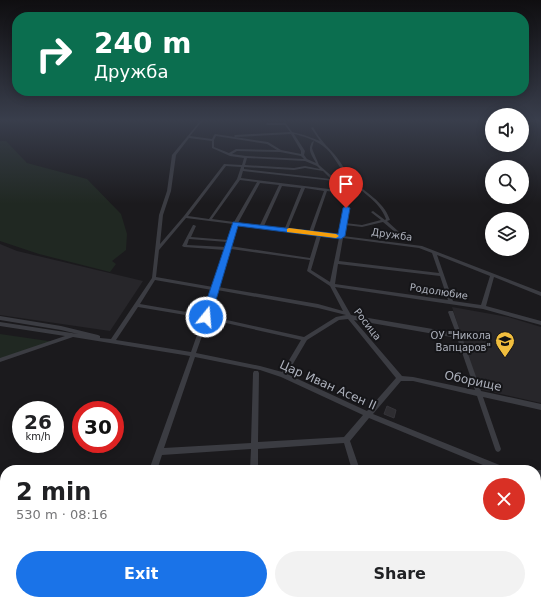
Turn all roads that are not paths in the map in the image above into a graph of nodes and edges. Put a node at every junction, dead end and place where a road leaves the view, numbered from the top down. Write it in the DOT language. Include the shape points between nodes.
graph roads {
  1 [pos="180,148"];
  2 [pos="216,148"];
  3 [pos="276,148"];
  4 [pos="301,148"];
  5 [pos="310,148"];
  6 [pos="326,148"];
  7 [pos="280,151"];
  8 [pos="230,154"];
  9 [pos="302,155"];
  10 [pos="246,157"];
  11 [pos="306,160"];
  12 [pos="318,165"];
  13 [pos="244,167"];
  14 [pos="323,170"];
  15 [pos="348,176"];
  16 [pos="239,179"];
  17 [pos="334,180"];
  18 [pos="259,182"];
  19 [pos="281,185"];
  20 [pos="303,188"];
  21 [pos="326,190"];
  22 [pos="349,193"];
  23 [pos="373,212"];
  24 [pos="186,217"];
  25 [pos="210,220"];
  26 [pos="384,222"];
  27 [pos="235,224"];
  28 [pos="344,224"];
  29 [pos="194,226"];
  30 [pos="261,227"];
  31 [pos="286,230"];
  32 [pos="397,232"];
  33 [pos="311,233"];
  34 [pos="319,234"];
  35 [pos="341,236"];
  36 [pos="188,238"];
  37 [pos="231,241"];
  38 [pos="229,248"];
  39 [pos="157,250"];
  40 [pos="434,253"];
  41 [pos="311,259"];
  42 [pos="336,262"];
  43 [pos="442,275"];
  44 [pos="492,276"];
  45 [pos="154,278"];
  46 [pos="332,285"];
  47 [pos="214,290"];
  48 [pos="541,294"];
  49 [pos="451,302"];
  50 [pos="137,305"];
  51 [pos="483,307"];
  52 [pos="451,312"];
  53 [pos="348,315"];
  54 [pos="206,317"];
  55 [pos="0,318"];
  56 [pos="541,323"];
  57 [pos="0,324"];
  58 [pos="83,332"];
  59 [pos="72,336"];
  60 [pos="459,336"];
  61 [pos="305,339"];
  62 [pos="112,342"];
  63 [pos="192,355"];
  64 [pos="0,360"];
  65 [pos="256,373"];
  66 [pos="283,375"];
  67 [pos="400,378"];
  68 [pos="479,394"];
  69 [pos="541,407"];
  70 [pos="367,414"];
  71 [pos="346,440"];
  72 [pos="254,444"];
  73 [pos="498,449"];
  74 [pos="159,452"];
  75 [pos="155,465"];
  76 [pos="254,465"];
  77 [pos="354,465"];
  78 [pos="492,465"];
  1 -- 39 [label="street" via="174,155 169,191 161,214"];
  2 -- 8 [label="street"];
  3 -- 7 [label="street"];
  4 -- 9 [label="street"];
  5 -- 12 [label="street"];
  6 -- 15 [label="street"];
  7 -- 8 [label="street" via="236,150"];
  7 -- 9 [label="street"];
  8 -- 10 [label="street"];
  9 -- 11 [label="street"];
  10 -- 11 [label="street"];
  10 -- 13 [label="street"];
  11 -- 12 [label="street"];
  12 -- 14 [label="street"];
  13 -- 14 [label="street" via="305,167"];
  13 -- 16 [label="street"];
  13 -- 17 [label="street"];
  13 -- 24 [label="street" via="225,165"];
  14 -- 17 [label="street"];
  15 -- 17 [label="street"];
  15 -- 26 [label="street" via="380,206 388,217"];
  16 -- 18 [label="street"];
  16 -- 25 [label="street"];
  17 -- 22 [label="street"];
  18 -- 19 [label="street"];
  18 -- 27 [label="street"];
  19 -- 20 [label="street"];
  19 -- 30 [label="street"];
  20 -- 21 [label="street"];
  20 -- 31 [label="street"];
  21 -- 22 [label="street"];
  21 -- 33 [label="street"];
  22 -- 28 [label="street"];
  23 -- 26 [label="street"];
  24 -- 25 [label="street, Дружба"];
  24 -- 39 [label="street"];
  25 -- 27 [label="street, Дружба"];
  26 -- 28 [label="street" via="362,226"];
  26 -- 32 [label="street"];
  27 -- 30 [label="street, Дружба"];
  27 -- 37 [label="street"];
  28 -- 35 [label="street"];
  29 -- 36 [label="street"];
  30 -- 31 [label="street, Дружба"];
  31 -- 33 [label="street, Дружба"];
  33 -- 34 [label="street, Дружба"];
  34 -- 35 [label="street, Дружба"];
  34 -- 41 [label="street"];
  35 -- 40 [label="street, Дружба" via="420,247"];
  35 -- 42 [label="street"];
  36 -- 37 [label="street"];
  36 -- 38 [label="street" via="184,246"];
  37 -- 38 [label="street"];
  38 -- 41 [label="street"];
  38 -- 47 [label="street"];
  39 -- 45 [label="street"];
  40 -- 43 [label="street"];
  40 -- 44 [label="street, Дружба"];
  41 -- 46 [label="street" via="309,271"];
  42 -- 43 [label="street"];
  42 -- 46 [label="street"];
  43 -- 49 [label="street"];
  44 -- 48 [label="street, Дружба"];
  44 -- 51 [label="street"];
  45 -- 47 [label="street"];
  45 -- 50 [label="street"];
  46 -- 49 [label="street, Родолюбие"];
  46 -- 53 [label="street, Росица"];
  47 -- 53 [label="street" via="318,306"];
  47 -- 54 [label="street"];
  49 -- 51 [label="street, Родолюбие"];
  50 -- 54 [label="street"];
  50 -- 62 [label="street"];
  51 -- 56 [label="street, Родолюбие"];
  52 -- 60 [label="street"];
  53 -- 60 [label="street"];
  53 -- 61 [label="street" via="338,318"];
  53 -- 67 [label="street, Росица"];
  54 -- 61 [label="street"];
  54 -- 63 [label="street"];
  55 -- 58 [label="street, Цар Иван Асен II"];
  57 -- 59 [label="street, Цар Иван Асен II"];
  58 -- 59 [label="street"];
  58 -- 62 [label="street, Цар Иван Асен II"];
  59 -- 62 [label="street, Цар Иван Асен II"];
  59 -- 64 [label="street"];
  60 -- 68 [label="street"];
  61 -- 66 [label="street"];
  62 -- 63 [label="street, Цар Иван Асен II"];
  63 -- 66 [label="street, Цар Иван Асен II"];
  63 -- 74 [label="street"];
  65 -- 72 [label="street"];
  66 -- 70 [label="street, Цар Иван Асен II"];
  67 -- 68 [label="street, Оборище"];
  67 -- 70 [label="street"];
  68 -- 69 [label="street, Оборище"];
  68 -- 73 [label="street"];
  70 -- 71 [label="street"];
  70 -- 78 [label="street, Цар Иван Асен II"];
  71 -- 72 [label="street"];
  71 -- 77 [label="street"];
  72 -- 74 [label="street"];
  72 -- 76 [label="street"];
  74 -- 75 [label="street"];
}
